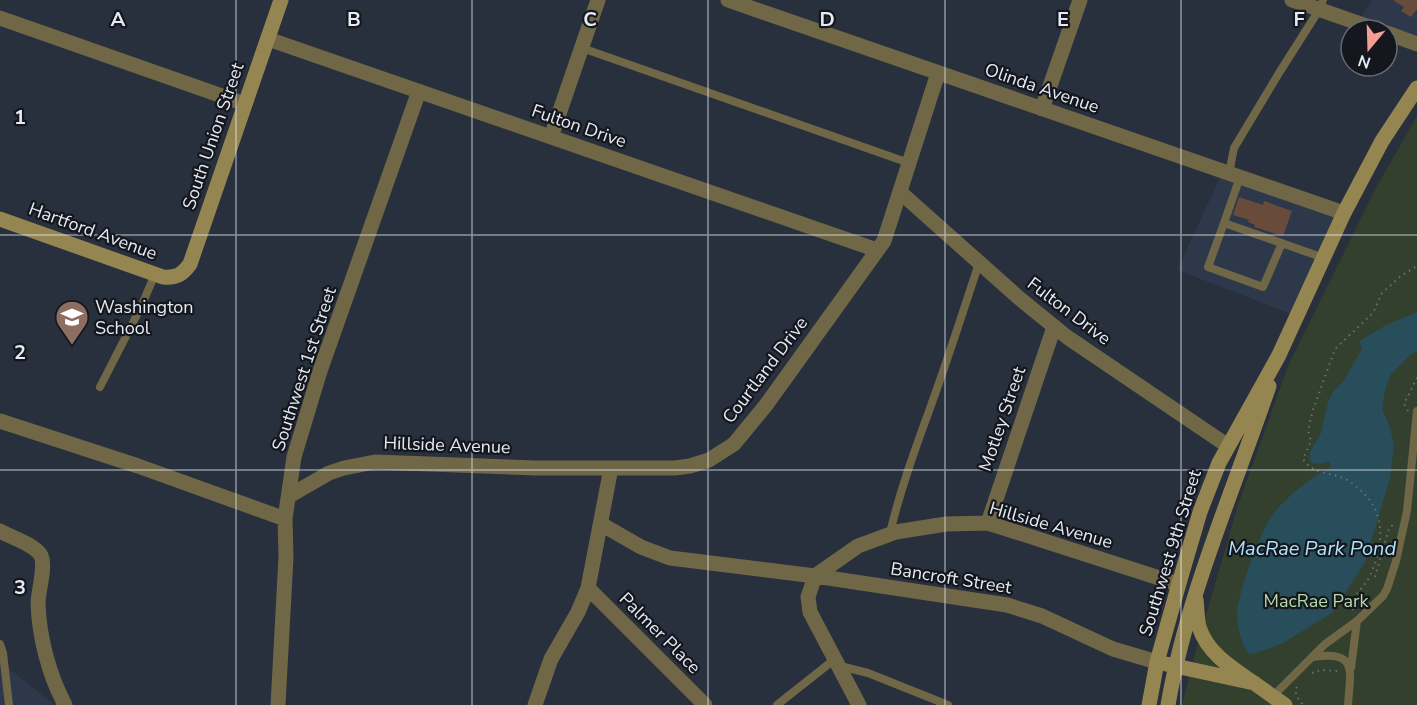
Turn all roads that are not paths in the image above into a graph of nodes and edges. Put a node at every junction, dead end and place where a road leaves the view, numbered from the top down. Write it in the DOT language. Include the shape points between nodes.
graph roads {
  1 [pos="281,0"];
  2 [pos="598,0"];
  3 [pos="728,0"];
  4 [pos="1080,0"];
  5 [pos="1292,0"];
  6 [pos="1321,5"];
  7 [pos="0,18"];
  8 [pos="1350,18"];
  9 [pos="1399,37"];
  10 [pos="268,39"];
  11 [pos="1417,44"];
  12 [pos="582,48"];
  13 [pos="938,73"];
  14 [pos="1417,88"];
  15 [pos="419,91"];
  16 [pos="245,104"];
  17 [pos="1042,109"];
  18 [pos="551,137"];
  19 [pos="909,163"];
  20 [pos="1234,175"];
  21 [pos="900,192"];
  22 [pos="1344,213"];
  23 [pos="0,219"];
  24 [pos="1224,223"];
  25 [pos="1282,243"];
  26 [pos="877,250"];
  27 [pos="1324,258"];
  28 [pos="979,262"];
  29 [pos="155,274"];
  30 [pos="173,278"];
  31 [pos="1054,327"];
  32 [pos="1279,355"];
  33 [pos="100,387"];
  34 [pos="1417,411"];
  35 [pos="0,420"];
  36 [pos="1227,446"];
  37 [pos="611,468"];
  38 [pos="289,496"];
  39 [pos="285,519"];
  40 [pos="988,523"];
  41 [pos="601,524"];
  42 [pos="0,531"];
  43 [pos="890,535"];
  44 [pos="1205,564"];
  45 [pos="814,576"];
  46 [pos="1178,584"];
  47 [pos="588,588"];
  48 [pos="1358,620"];
  49 [pos="0,644"];
  50 [pos="1312,657"];
  51 [pos="837,662"];
  52 [pos="1157,662"];
  53 [pos="1176,666"];
  54 [pos="1351,669"];
  55 [pos="3,672"];
  56 [pos="1254,683"];
  57 [pos="1279,700"];
  58 [pos="9,705"];
  59 [pos="64,705"];
  60 [pos="278,705"];
  61 [pos="534,705"];
  62 [pos="705,705"];
  63 [pos="777,705"];
  64 [pos="859,705"];
  65 [pos="948,705"];
  66 [pos="1149,705"];
  67 [pos="1168,705"];
  68 [pos="1348,705"];
  1 -- 10 [label="main road, South Union Street"];
  2 -- 12 [label="street"];
  3 -- 13 [label="street, Olinda Avenue"];
  4 -- 17 [label="street"];
  5 -- 6 [label="street"];
  6 -- 8 [label="street"];
  6 -- 20 [label="lane" via="1234,148"];
  7 -- 16 [label="street"];
  9 -- 11 [label="street"];
  10 -- 15 [label="street, Fulton Drive"];
  10 -- 16 [label="main road, South Union Street"];
  12 -- 18 [label="street"];
  12 -- 19 [label="lane"];
  13 -- 17 [label="street, Olinda Avenue"];
  13 -- 19 [label="street, Courtland Drive"];
  14 -- 22 [label="main road, Southwest 9th Street" via="1382,141"];
  15 -- 18 [label="street, Fulton Drive"];
  15 -- 38 [label="street, Southwest 1st Street" via="320,371 294,457"];
  16 -- 30 [label="main road, South Union Street" via="190,264"];
  17 -- 20 [label="street, Olinda Avenue"];
  18 -- 26 [label="street, Fulton Drive"];
  19 -- 21 [label="street, Courtland Drive"];
  20 -- 22 [label="street, Olinda Avenue"];
  20 -- 24 [label="lane"];
  21 -- 26 [label="street, Courtland Drive" via="884,241"];
  21 -- 28 [label="street, Fulton Drive"];
  22 -- 27 [label="main road, Southwest 9th Street"];
  23 -- 29 [label="main road, Hartford Avenue"];
  24 -- 25 [label="lane"];
  24 -- 25 [label="lane" via="1208,267 1230,275 1263,286"];
  25 -- 27 [label="lane"];
  26 -- 37 [label="street, Courtland Drive" via="734,444 709,460 690,466"];
  27 -- 32 [label="main road, Southwest 9th Street"];
  28 -- 31 [label="street, Fulton Drive"];
  28 -- 43 [label="lane" via="913,452"];
  29 -- 30 [label="main road, Hartford Avenue"];
  29 -- 33 [label="lane"];
  31 -- 36 [label="street, Fulton Drive"];
  31 -- 40 [label="street, Motley Street"];
  32 -- 36 [label="main road, Southwest 9th Street"];
  32 -- 44 [label="main road, Southwest 9th Street"];
  34 -- 48 [label="lane" via="1407,511 1394,567 1383,596"];
  35 -- 39 [label="street"];
  36 -- 46 [label="main road, Southwest 9th Street" via="1200,512"];
  37 -- 38 [label="street, Hillside Avenue" via="375,462 329,473"];
  37 -- 41 [label="street"];
  38 -- 39 [label="street, Southwest 1st Street"];
  39 -- 60 [label="street, Southwest 1st Street"];
  40 -- 43 [label="street, Hillside Avenue" via="921,527"];
  40 -- 46 [label="street, Hillside Avenue"];
  41 -- 45 [label="street, Bancroft Street" via="640,547 670,558"];
  41 -- 47 [label="street"];
  42 -- 59 [label="street" via="41,555 41,633 55,687"];
  43 -- 45 [label="street, Hillside Avenue" via="858,546"];
  44 -- 53 [label="main road, Southwest 9th Street"];
  44 -- 56 [label="main road" via="1195,594 1199,627 1221,660"];
  45 -- 51 [label="street" via="808,597 810,612"];
  45 -- 52 [label="street, Bancroft Street" via="1007,605 1042,616 1113,649"];
  46 -- 52 [label="main road, Southwest 9th Street"];
  47 -- 61 [label="street" via="551,659"];
  47 -- 62 [label="street, Palmer Place"];
  48 -- 50 [label="lane"];
  48 -- 54 [label="lane"];
  49 -- 55 [label="lane"];
  50 -- 54 [label="lane" via="1334,656"];
  50 -- 57 [label="lane" via="1294,673"];
  51 -- 63 [label="lane"];
  51 -- 64 [label="street"];
  51 -- 65 [label="lane"];
  52 -- 53 [label="main road, Bancroft Street"];
  52 -- 66 [label="main road, Southwest 9th Street"];
  53 -- 56 [label="main road, Bancroft Street"];
  53 -- 67 [label="main road, Southwest 9th Street"];
  54 -- 68 [label="lane"];
  55 -- 58 [label="lane"];
  56 -- 57 [label="main road, Bancroft Street"];
}
